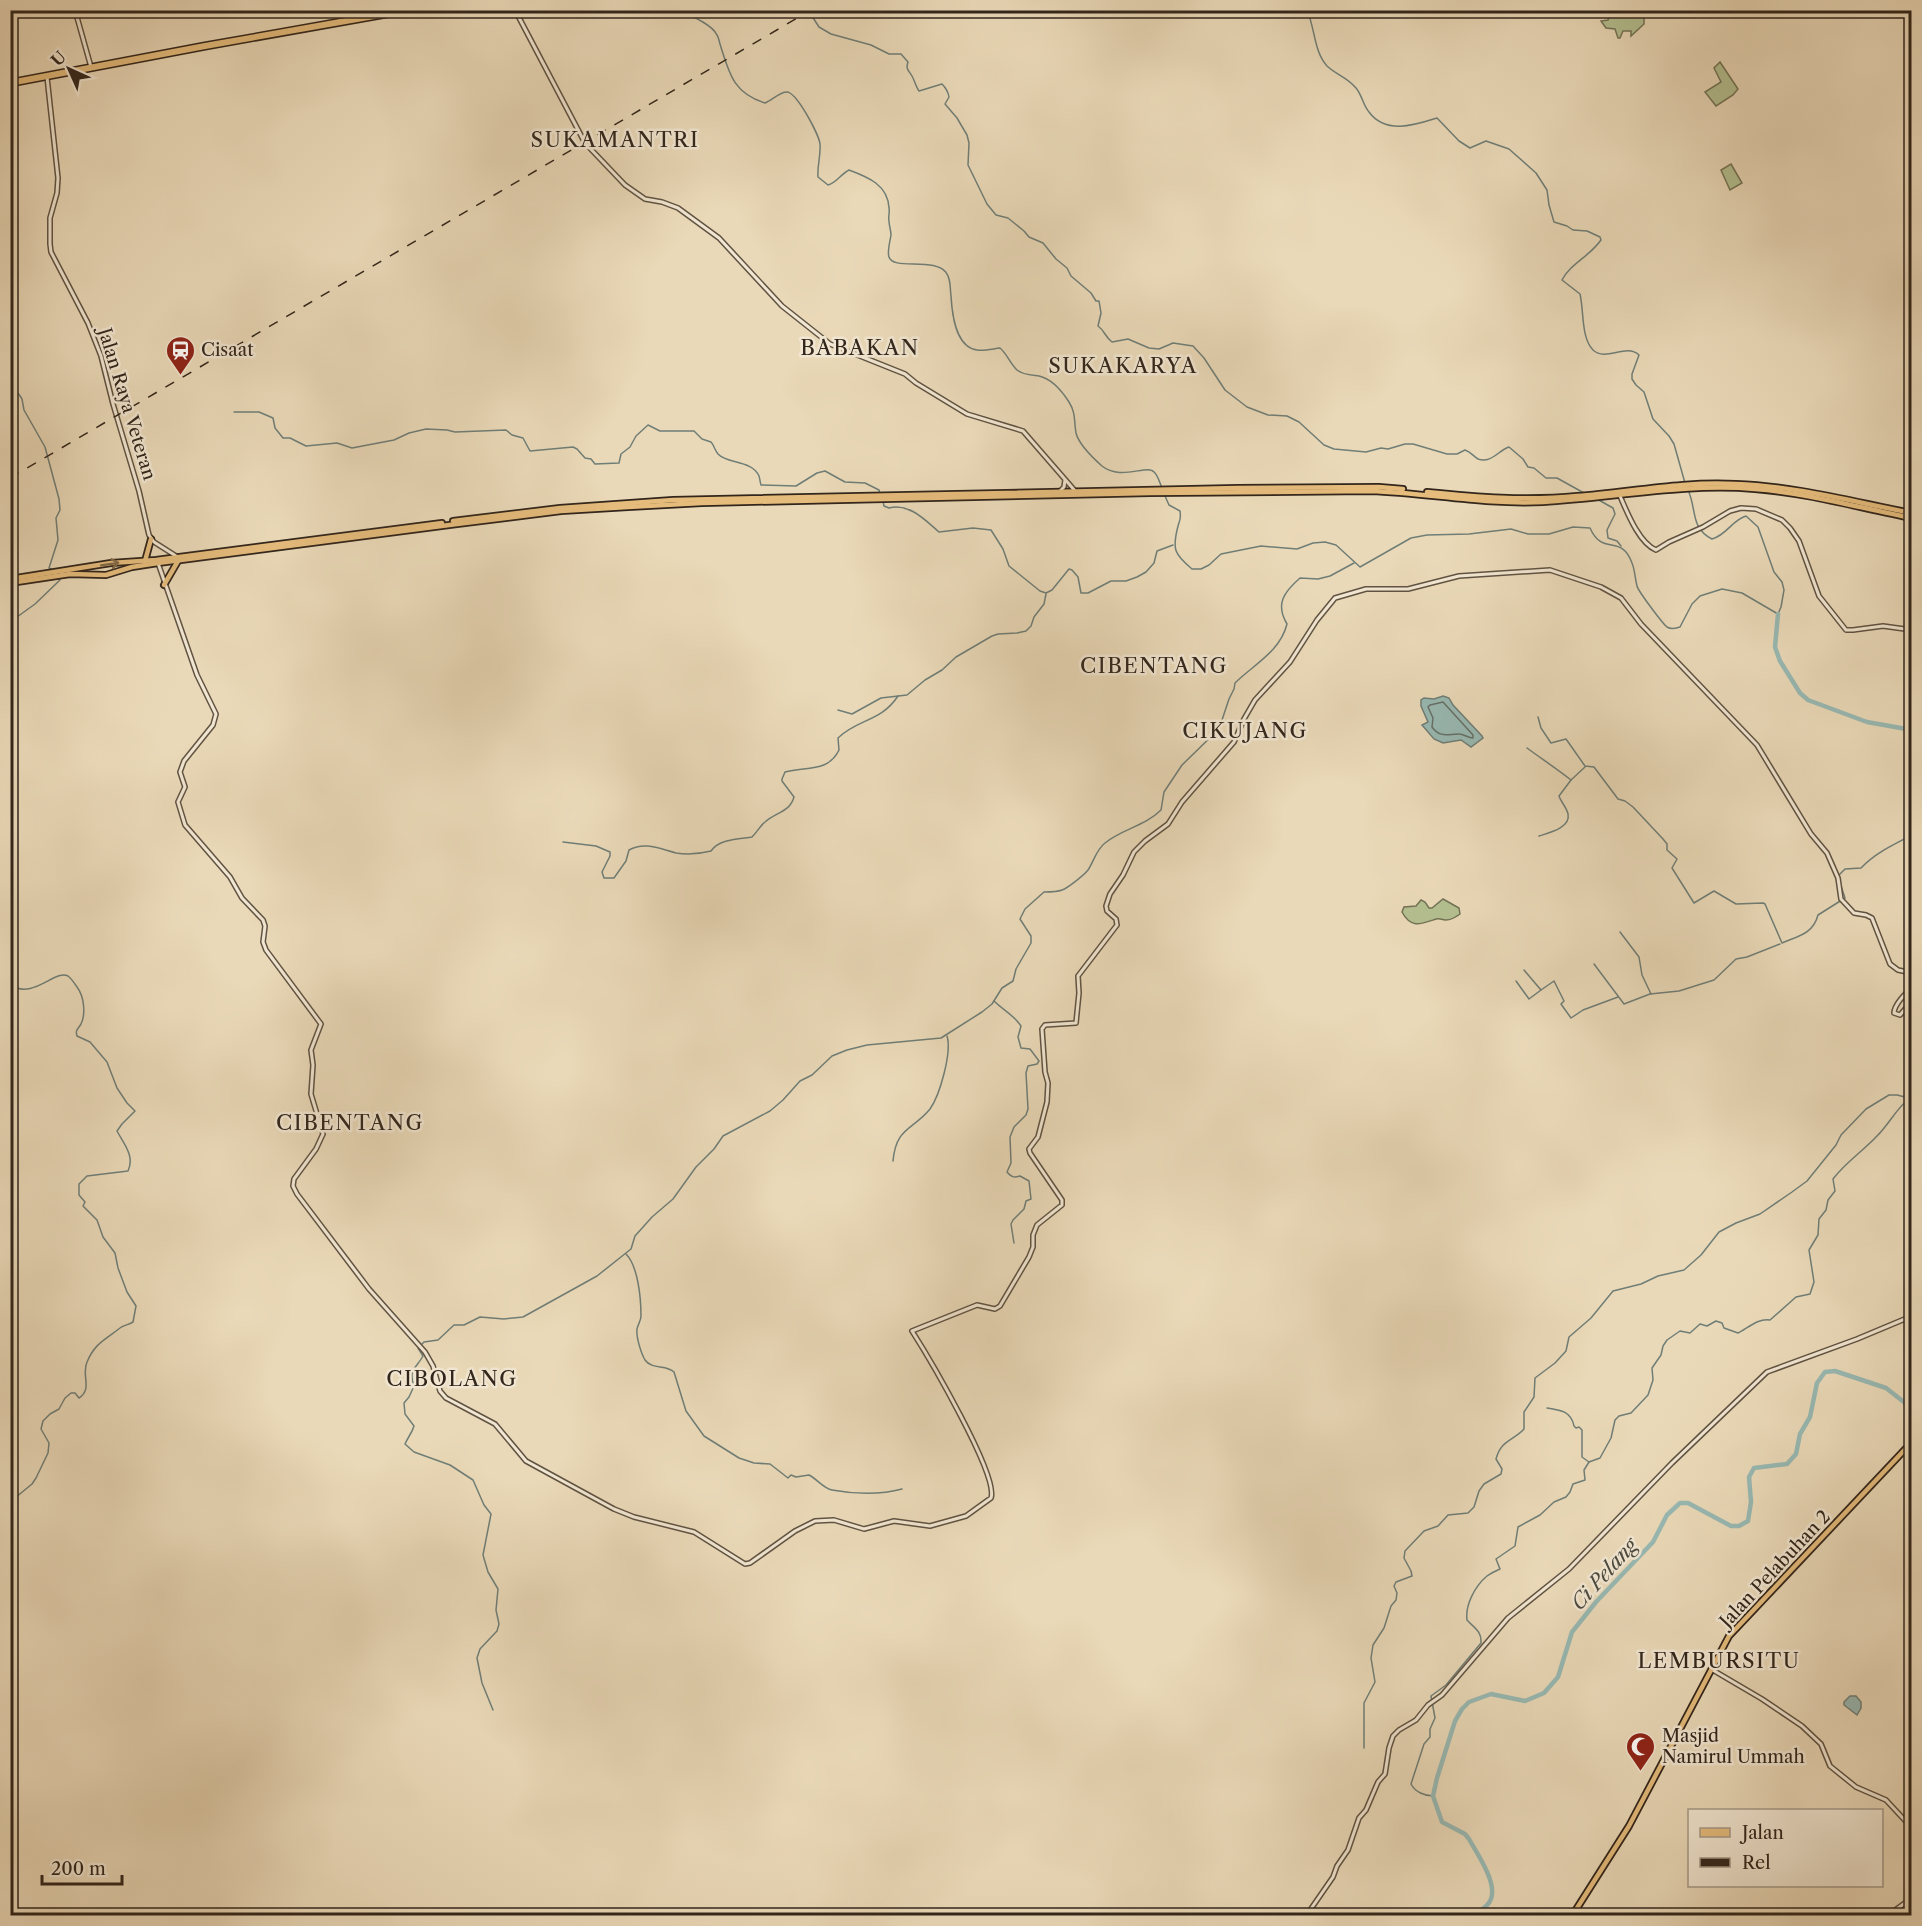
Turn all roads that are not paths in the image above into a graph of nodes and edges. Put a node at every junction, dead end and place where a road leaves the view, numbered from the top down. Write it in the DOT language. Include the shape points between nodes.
graph roads {
  1 [pos="75,10"];
  2 [pos="408,10"];
  3 [pos="516,10"];
  4 [pos="91,68"];
  5 [pos="47,77"];
  6 [pos="10,83"];
  7 [pos="1065,480"];
  8 [pos="1678,488"];
  9 [pos="1780,490"];
  10 [pos="1151,491"];
  11 [pos="1076,492"];
  12 [pos="1059,493"];
  13 [pos="1027,495"];
  14 [pos="1601,495"];
  15 [pos="1620,496"];
  16 [pos="1911,513"];
  17 [pos="1911,518"];
  18 [pos="151,539"];
  19 [pos="177,559"];
  20 [pos="145,561"];
  21 [pos="158,563"];
  22 [pos="24,579"];
  23 [pos="10,581"];
  24 [pos="164,585"];
  25 [pos="1911,630"];
  26 [pos="1911,973"];
  27 [pos="1911,990"];
  28 [pos="1911,1001"];
  29 [pos="1911,1316"];
  30 [pos="1911,1442"];
  31 [pos="1711,1669"];
  32 [pos="1911,1828"];
  33 [pos="1911,1898"];
  34 [pos="1306,1916"];
  35 [pos="1572,1916"];
  36 [pos="1887,1916"];
  1 -- 4 [label="street"];
  2 -- 4 [label="highway"];
  3 -- 7 [label="street" via="585,143 625,185 645,199 678,208 719,238 782,306 830,344 905,374 967,414 1023,430"];
  4 -- 5 [label="highway"];
  5 -- 6 [label="highway"];
  5 -- 18 [label="street, Jalan Raya Veteran" via="58,178 50,218 50,248 101,356"];
  7 -- 11 [label="street"];
  7 -- 12 [label="street"];
  8 -- 9 [label="main road" via="1737,484"];
  8 -- 14 [label="main road"];
  8 -- 15 [label="main road"];
  9 -- 16 [label="main road"];
  9 -- 17 [label="main road"];
  10 -- 11 [label="main road"];
  10 -- 13 [label="main road"];
  10 -- 14 [label="main road" via="1379,487 1505,498"];
  11 -- 12 [label="main road"];
  12 -- 13 [label="main road"];
  13 -- 19 [label="main road" via="634,502 534,510"];
  14 -- 15 [label="main road"];
  15 -- 25 [label="street" via="1631,523 1656,550 1741,508 1756,509 1782,520 1798,542 1819,596 1845,629"];
  18 -- 19 [label="street"];
  18 -- 20 [label="main road"];
  19 -- 20 [label="main road"];
  19 -- 21 [label="main road"];
  19 -- 24 [label="main road"];
  22 -- 20 [label="main road, one-way" via="111,563"];
  21 -- 22 [label="main road" via="106,575"];
  21 -- 24 [label="street"];
  22 -- 23 [label="main road"];
  24 -- 26 [label="street" via="216,719 180,770 185,787 178,802 183,822 263,920 266,950 321,1024 311,1050 312,1094 323,1134 293,1182 297,1194 369,1289 425,1352 442,1395 495,1424 526,1461 614,1509 694,1532 745,1564 815,1521 834,1520 864,1529 894,1521 930,1526 966,1516 991,1498 984,1466 912,1331 977,1305 995,1309 1000,1306 1029,1257 1035,1227 1062,1205 1029,1149 1038,1137 1047,1102 1042,1029 1045,1025 1076,1023 1078,975 1117,924 1106,906 1134,852 1168,824 1234,742 1255,700 1290,662 1323,612 1339,596 1370,588 1408,590 1459,576 1550,570 1617,594 1757,745 1811,834 1827,853 1838,878 1841,899 1854,913 1872,918 1890,964"];
  27 -- 28 [label="street" via="1894,1013 1900,1015"];
  29 -- 34 [label="street" via="1767,1372 1569,1569 1508,1618 1441,1697 1393,1736 1384,1775 1359,1818 1348,1850"];
  30 -- 31 [label="main road, Jalan Pelabuhan 2" via="1734,1630"];
  31 -- 32 [label="street" via="1802,1726 1821,1744 1830,1766 1856,1787 1887,1800"];
  31 -- 35 [label="main road, Jalan Pelabuhan 2" via="1629,1826"];
  33 -- 36 [label="street"];
}
